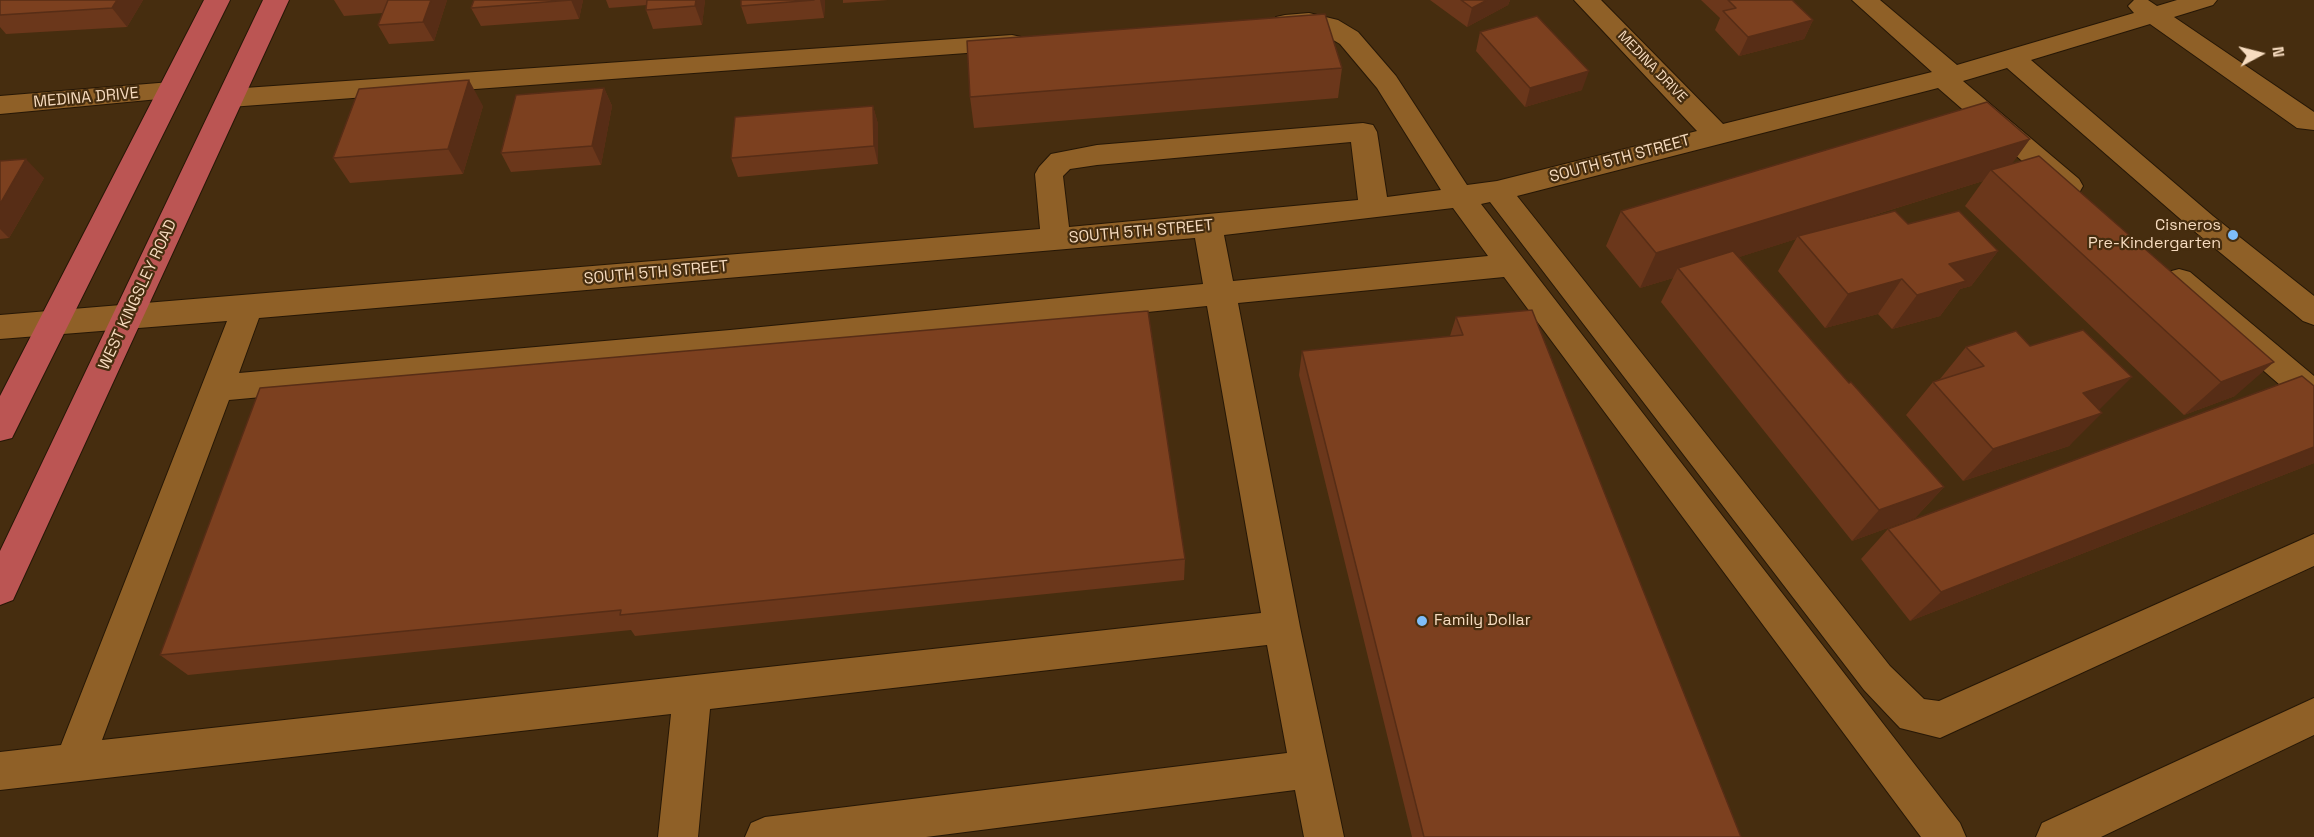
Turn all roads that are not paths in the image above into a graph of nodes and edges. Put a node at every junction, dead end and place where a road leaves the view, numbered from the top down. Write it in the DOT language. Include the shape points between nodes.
graph roads {
  1 [pos="217,0"];
  2 [pos="276,0"];
  3 [pos="1587,0"];
  4 [pos="1865,0"];
  5 [pos="2204,0"];
  6 [pos="2143,8"];
  7 [pos="1262,25"];
  8 [pos="1036,41"];
  9 [pos="2011,57"];
  10 [pos="1947,76"];
  11 [pos="171,91"];
  12 [pos="230,98"];
  13 [pos="0,105"];
  14 [pos="2314,121"];
  15 [pos="1716,134"];
  16 [pos="1497,191"];
  17 [pos="1460,197"];
  18 [pos="2086,200"];
  19 [pos="1374,208"];
  20 [pos="1208,226"];
  21 [pos="1056,239"];
  22 [pos="2159,263"];
  23 [pos="1511,264"];
  24 [pos="1220,292"];
  25 [pos="248,307"];
  26 [pos="2314,313"];
  27 [pos="128,317"];
  28 [pos="53,324"];
  29 [pos="0,327"];
  30 [pos="217,388"];
  31 [pos="2314,395"];
  32 [pos="0,428"];
  33 [pos="2314,549"];
  34 [pos="0,589"];
  35 [pos="1282,627"];
  36 [pos="692,693"];
  37 [pos="2314,716"];
  38 [pos="74,763"];
  39 [pos="1310,769"];
  40 [pos="2,775"];
  41 [pos="678,837"];
  42 [pos="765,837"];
  43 [pos="1324,837"];
  44 [pos="1946,837"];
  45 [pos="2056,837"];
  1 -- 11 [label="main road"];
  2 -- 12 [label="main road, WEST KINGSLEY ROAD"];
  3 -- 15 [label="street, MEDINA DRIVE"];
  4 -- 10 [label="street"];
  5 -- 6 [label="street, SOUTH 5TH STREET"];
  6 -- 9 [label="street, SOUTH 5TH STREET"];
  6 -- 14 [label="street" via="2307,121"];
  7 -- 17 [label="street" via="1310,21 1329,26 1349,38 1387,82"];
  8 -- 12 [label="street"];
  9 -- 10 [label="street, SOUTH 5TH STREET"];
  9 -- 26 [label="street"];
  10 -- 15 [label="street, SOUTH 5TH STREET"];
  10 -- 18 [label="street"];
  11 -- 13 [label="street, MEDINA DRIVE"];
  11 -- 28 [label="main road"];
  12 -- 27 [label="main road, WEST KINGSLEY ROAD"];
  15 -- 16 [label="street, SOUTH 5TH STREET"];
  16 -- 17 [label="street, SOUTH 5TH STREET"];
  16 -- 33 [label="street" via="1877,678 1914,715 1940,720"];
  17 -- 19 [label="street, SOUTH 5TH STREET"];
  17 -- 23 [label="street"];
  19 -- 20 [label="street, SOUTH 5TH STREET"];
  19 -- 21 [label="street" via="1363,132 1097,155 1061,161 1049,174"];
  20 -- 21 [label="street, SOUTH 5TH STREET"];
  20 -- 24 [label="street"];
  21 -- 25 [label="street, SOUTH 5TH STREET"];
  22 -- 31 [label="street"];
  23 -- 24 [label="street"];
  23 -- 44 [label="street"];
  24 -- 30 [label="street" via="730,342"];
  24 -- 35 [label="street"];
  25 -- 27 [label="street, SOUTH 5TH STREET"];
  25 -- 30 [label="street"];
  27 -- 28 [label="street, SOUTH 5TH STREET"];
  27 -- 34 [label="main road, WEST KINGSLEY ROAD"];
  28 -- 29 [label="street, SOUTH 5TH STREET"];
  28 -- 32 [label="main road"];
  30 -- 38 [label="street"];
  35 -- 36 [label="street"];
  35 -- 39 [label="street"];
  36 -- 38 [label="street"];
  36 -- 41 [label="street"];
  37 -- 45 [label="street"];
  38 -- 40 [label="street"];
  39 -- 42 [label="street"];
  39 -- 43 [label="street"];
}
